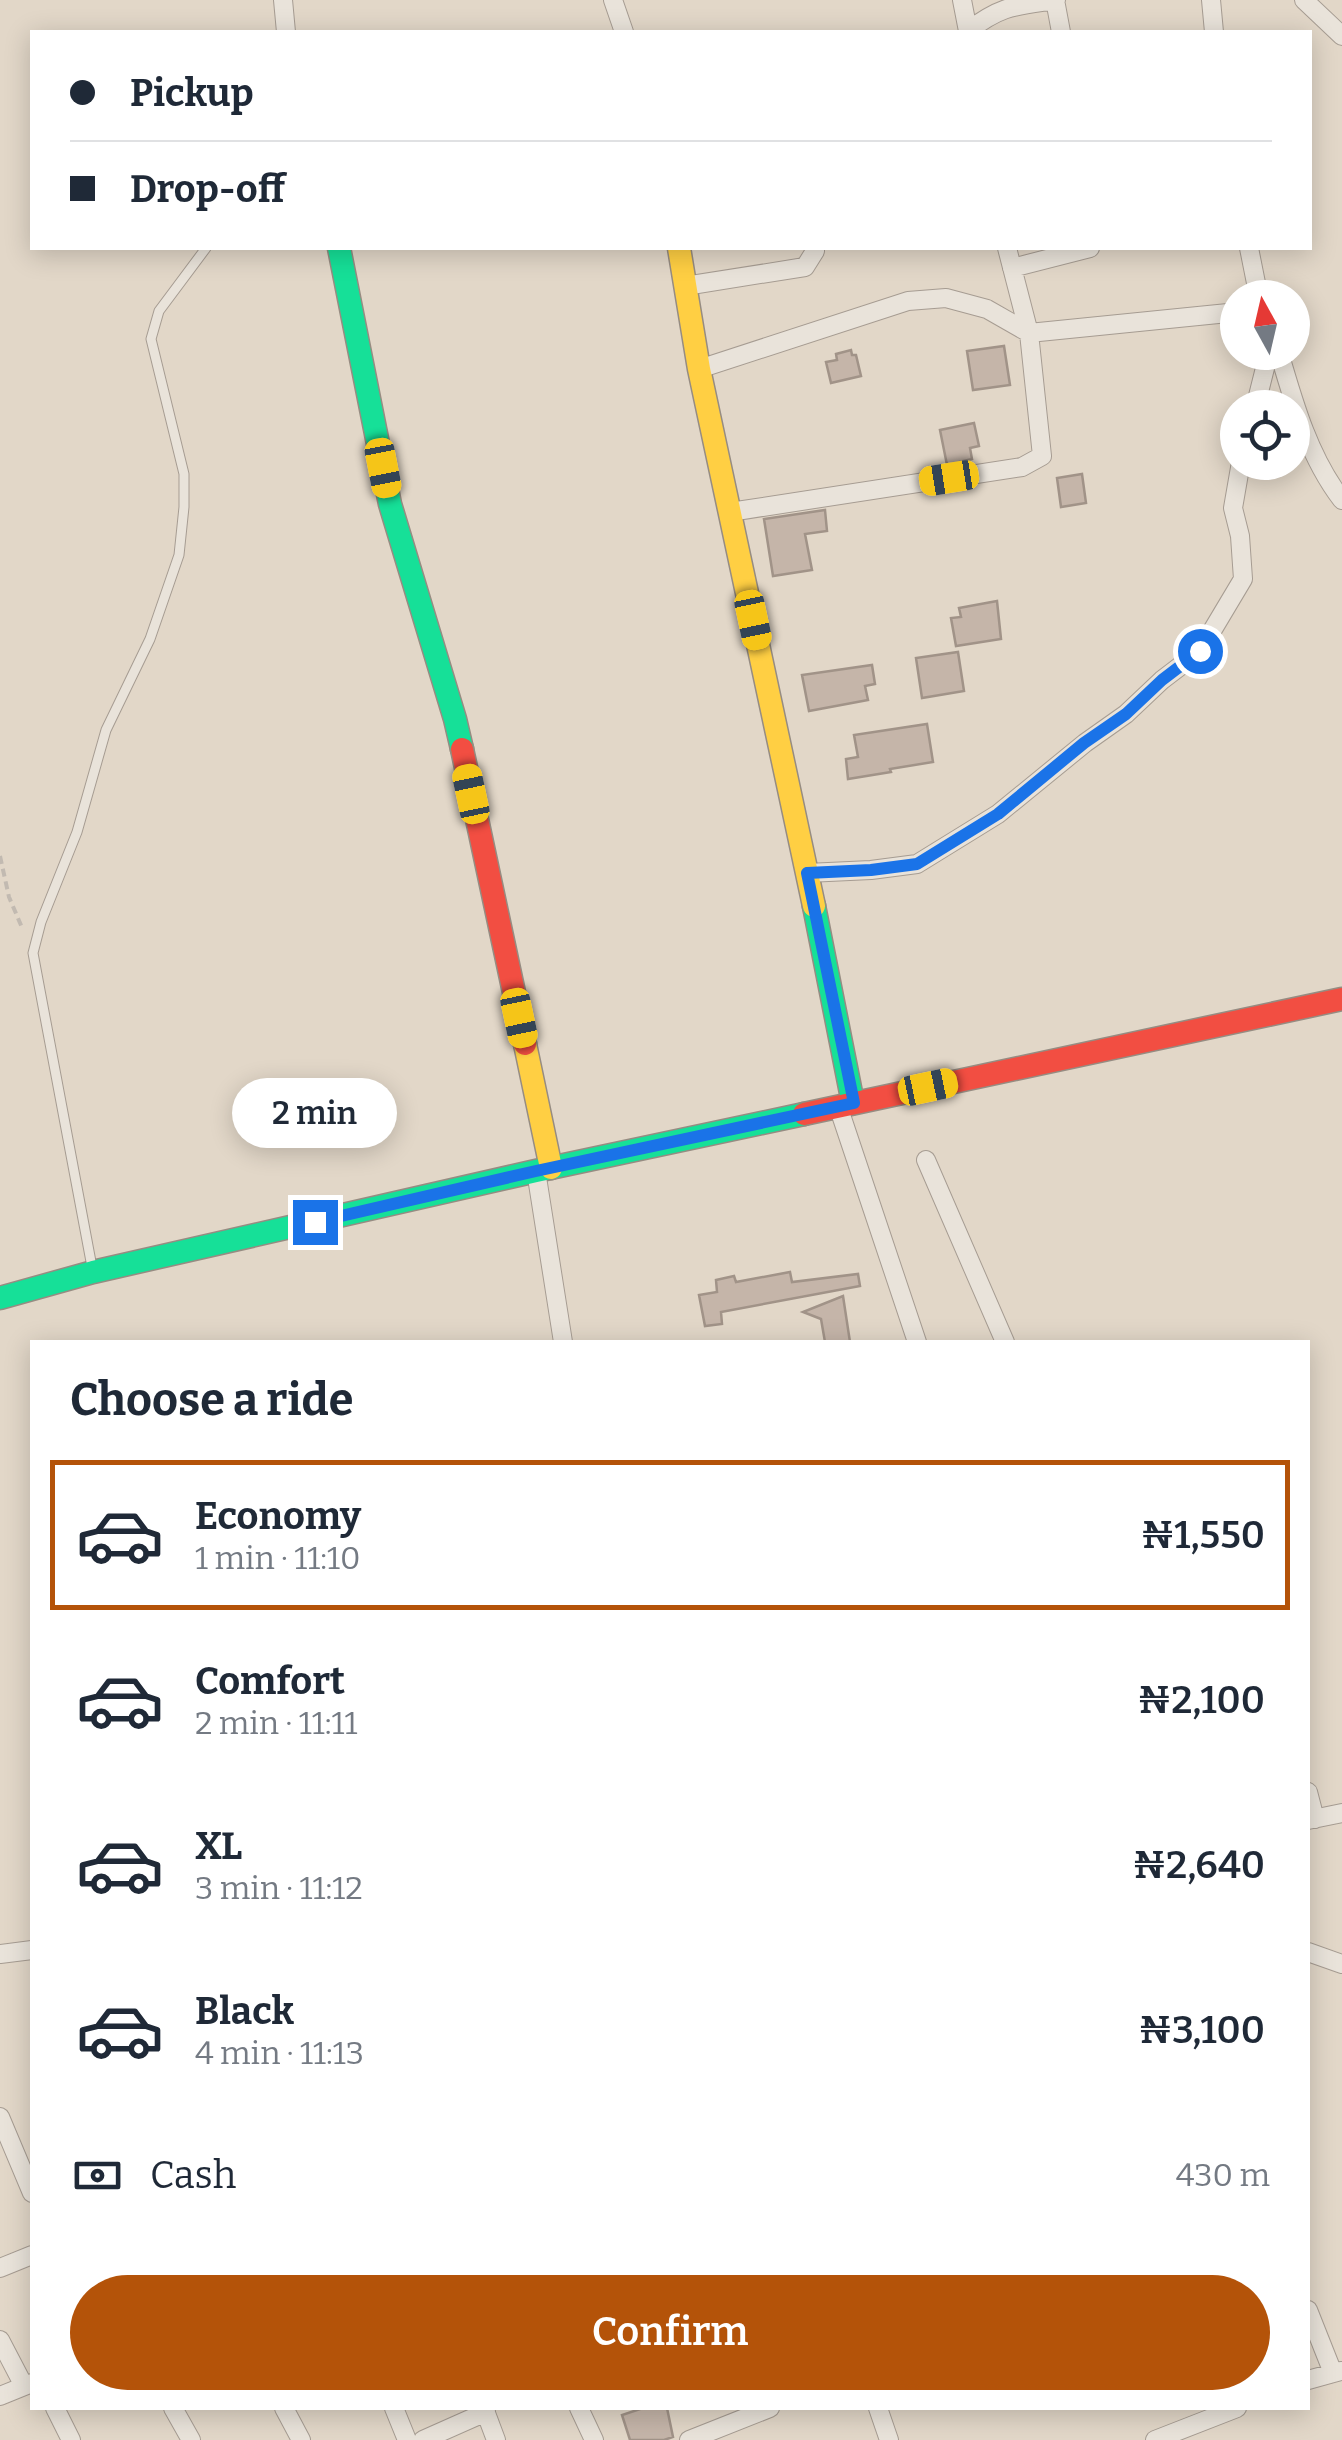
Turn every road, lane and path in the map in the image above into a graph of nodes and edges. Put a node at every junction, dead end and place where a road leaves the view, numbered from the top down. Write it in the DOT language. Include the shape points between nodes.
graph roads {
  1 [pos="283,0"];
  2 [pos="613,0"];
  3 [pos="962,0"];
  4 [pos="1056,0"];
  5 [pos="1211,0"];
  6 [pos="1304,0"];
  7 [pos="286,30"];
  8 [pos="623,30"];
  9 [pos="967,30"];
  10 [pos="970,30"];
  11 [pos="1061,30"];
  12 [pos="1214,30"];
  13 [pos="1342,36"];
  14 [pos="205,250"];
  15 [pos="339,250"];
  16 [pos="679,250"];
  17 [pos="815,250"];
  18 [pos="1008,250"];
  19 [pos="1082,250"];
  20 [pos="1249,250"];
  21 [pos="1012,268"];
  22 [pos="1255,280"];
  23 [pos="686,286"];
  24 [pos="1220,314"];
  25 [pos="1028,333"];
  26 [pos="699,368"];
  27 [pos="1284,370"];
  28 [pos="1238,480"];
  29 [pos="1342,500"];
  30 [pos="730,512"];
  31 [pos="0,856"];
  32 [pos="807,873"];
  33 [pos="33,953"];
  34 [pos="1342,999"];
  35 [pos="846,1105"];
  36 [pos="926,1160"];
  37 [pos="543,1170"];
  38 [pos="94,1272"];
  39 [pos="0,1298"];
  40 [pos="563,1340"];
  41 [pos="917,1340"];
  42 [pos="1004,1340"];
  43 [pos="1342,1813"];
  44 [pos="1311,1819"];
  45 [pos="30,1950"];
  46 [pos="1310,1953"];
  47 [pos="0,1954"];
  48 [pos="1342,1964"];
  49 [pos="0,2116"];
  50 [pos="30,2189"];
  51 [pos="30,2256"];
  52 [pos="0,2268"];
  53 [pos="1310,2314"];
  54 [pos="0,2340"];
  55 [pos="1338,2372"];
  56 [pos="1310,2379"];
  57 [pos="28,2384"];
  58 [pos="0,2396"];
  59 [pos="56,2410"];
  60 [pos="174,2410"];
  61 [pos="285,2410"];
  62 [pos="395,2410"];
  63 [pos="485,2410"];
  64 [pos="580,2410"];
  65 [pos="765,2410"];
  66 [pos="879,2410"];
  67 [pos="1228,2410"];
  68 [pos="189,2439"];
  69 [pos="71,2440"];
  70 [pos="301,2440"];
  71 [pos="407,2440"];
  72 [pos="423,2440"];
  73 [pos="496,2440"];
  74 [pos="594,2440"];
  75 [pos="689,2440"];
  76 [pos="889,2440"];
  77 [pos="1154,2440"];
  1 -- 7 [label="street"];
  2 -- 8 [label="street"];
  3 -- 9 [label="street"];
  4 -- 10 [label="street" via="992,12"];
  4 -- 11 [label="street"];
  5 -- 12 [label="street"];
  6 -- 13 [label="street"];
  14 -- 33 [label="lane" via="159,311 152,339 184,474 179,555 150,639 106,730"];
  15 -- 37 [label="street" via="390,504 455,719"];
  16 -- 23 [label="street"];
  17 -- 23 [label="street" via="805,267"];
  18 -- 21 [label="street"];
  19 -- 21 [label="street"];
  20 -- 22 [label="street"];
  21 -- 25 [label="street"];
  23 -- 26 [label="street"];
  24 -- 25 [label="street"];
  25 -- 26 [label="street" via="988,309 946,298 908,302"];
  25 -- 30 [label="street" via="1042,456 1022,467"];
  26 -- 30 [label="street"];
  27 -- 29 [label="street" via="1312,450"];
  28 -- 32 [label="street" via="1233,508 1243,580 1200,651 998,814 917,864"];
  30 -- 32 [label="street"];
  31 -- 33 [label="path"];
  32 -- 35 [label="street"];
  33 -- 38 [label="lane"];
  34 -- 35 [label="street"];
  35 -- 37 [label="street"];
  35 -- 41 [label="street"];
  36 -- 42 [label="street"];
  37 -- 38 [label="street"];
  37 -- 40 [label="street"];
  38 -- 39 [label="street"];
  43 -- 44 [label="street"];
  45 -- 47 [label="street"];
  46 -- 48 [label="street"];
  49 -- 50 [label="street"];
  51 -- 52 [label="street"];
  53 -- 55 [label="street"];
  54 -- 57 [label="street"];
  55 -- 56 [label="street"];
  57 -- 58 [label="street"];
  59 -- 69 [label="street"];
  60 -- 68 [label="street"];
  61 -- 70 [label="street"];
  62 -- 71 [label="street"];
  63 -- 72 [label="street"];
  63 -- 73 [label="street"];
  64 -- 74 [label="street"];
  65 -- 75 [label="street"];
  66 -- 76 [label="street"];
  67 -- 77 [label="street"];
}
